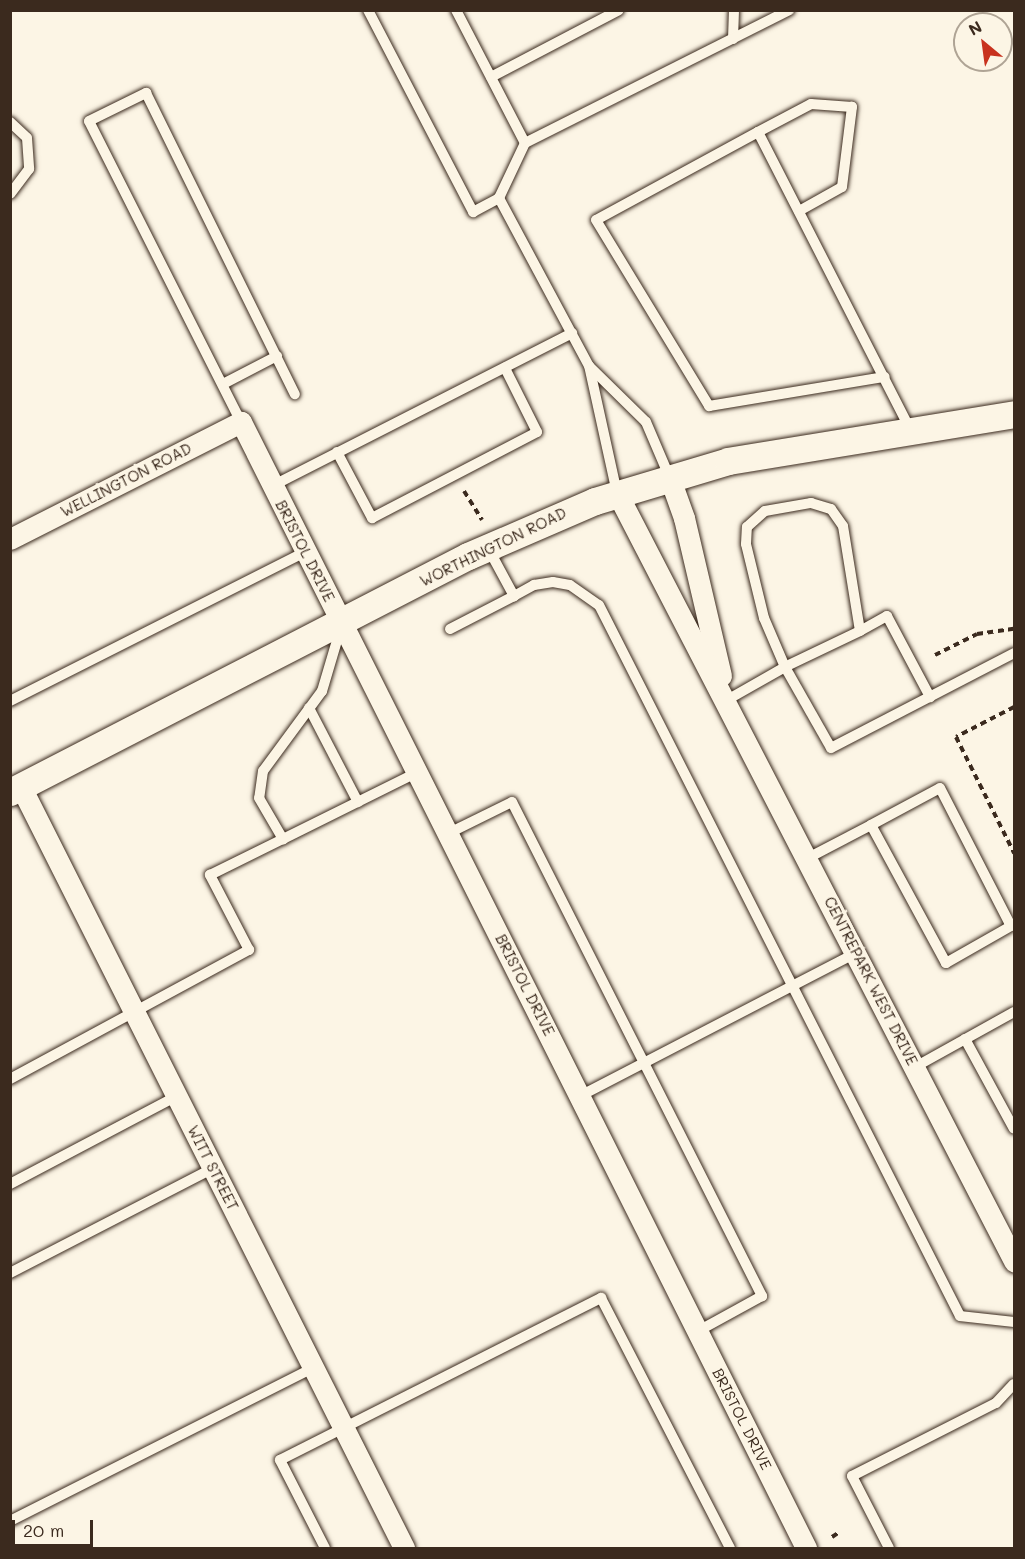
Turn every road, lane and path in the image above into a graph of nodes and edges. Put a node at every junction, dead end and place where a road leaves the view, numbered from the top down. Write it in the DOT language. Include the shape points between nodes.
graph roads {
  1 [pos="368,10"];
  2 [pos="456,10"];
  3 [pos="619,10"];
  4 [pos="734,10"];
  5 [pos="789,10"];
  6 [pos="733,39"];
  7 [pos="491,77"];
  8 [pos="10,122"];
  9 [pos="758,132"];
  10 [pos="525,143"];
  11 [pos="10,194"];
  12 [pos="499,198"];
  13 [pos="799,211"];
  14 [pos="572,333"];
  15 [pos="277,356"];
  16 [pos="589,366"];
  17 [pos="505,368"];
  18 [pos="885,376"];
  19 [pos="223,384"];
  20 [pos="295,394"];
  21 [pos="1014,414"];
  22 [pos="240,422"];
  23 [pos="910,430"];
  24 [pos="337,452"];
  25 [pos="669,476"];
  26 [pos="272,486"];
  27 [pos="464,491"];
  28 [pos="617,493"];
  29 [pos="482,521"];
  30 [pos="10,539"];
  31 [pos="488,547"];
  32 [pos="305,552"];
  33 [pos="514,596"];
  34 [pos="342,623"];
  35 [pos="450,629"];
  36 [pos="1014,629"];
  37 [pos="860,631"];
  38 [pos="1014,653"];
  39 [pos="935,655"];
  40 [pos="785,667"];
  41 [pos="930,697"];
  42 [pos="10,700"];
  43 [pos="727,700"];
  44 [pos="1014,707"];
  45 [pos="309,708"];
  46 [pos="418,772"];
  47 [pos="16,789"];
  48 [pos="358,802"];
  49 [pos="871,825"];
  50 [pos="448,833"];
  51 [pos="283,839"];
  52 [pos="1014,853"];
  53 [pos="808,858"];
  54 [pos="856,953"];
  55 [pos="792,986"];
  56 [pos="135,1012"];
  57 [pos="1014,1012"];
  58 [pos="965,1039"];
  59 [pos="643,1063"];
  60 [pos="915,1066"];
  61 [pos="10,1079"];
  62 [pos="177,1095"];
  63 [pos="580,1096"];
  64 [pos="1014,1129"];
  65 [pos="213,1168"];
  66 [pos="10,1184"];
  67 [pos="1014,1261"];
  68 [pos="10,1273"];
  69 [pos="1014,1322"];
  70 [pos="698,1331"];
  71 [pos="313,1368"];
  72 [pos="1014,1384"];
  73 [pos="344,1429"];
  74 [pos="10,1521"];
  75 [pos="838,1533"];
  76 [pos="832,1538"];
  77 [pos="325,1548"];
  78 [pos="404,1548"];
  79 [pos="730,1548"];
  80 [pos="806,1548"];
  81 [pos="889,1548"];
  1 -- 12 [label="lane" via="472,212"];
  2 -- 7 [label="lane"];
  3 -- 7 [label="lane"];
  4 -- 6 [label="lane"];
  5 -- 6 [label="lane"];
  6 -- 10 [label="lane"];
  7 -- 10 [label="lane"];
  8 -- 11 [label="lane" via="27,138 30,169"];
  9 -- 13 [label="lane"];
  9 -- 13 [label="lane" via="811,104 852,107 842,187"];
  9 -- 18 [label="lane" via="596,220 710,406"];
  10 -- 12 [label="lane"];
  12 -- 14 [label="lane"];
  13 -- 18 [label="lane"];
  14 -- 16 [label="lane"];
  14 -- 17 [label="lane"];
  15 -- 19 [label="lane"];
  15 -- 19 [label="lane" via="146,93 89,121"];
  15 -- 20 [label="lane"];
  16 -- 25 [label="lane" via="646,422"];
  16 -- 28 [label="lane"];
  17 -- 24 [label="lane"];
  17 -- 24 [label="lane" via="537,432 372,518"];
  18 -- 23 [label="lane"];
  19 -- 22 [label="lane"];
  21 -- 23 [label="street, WORTHINGTON ROAD"];
  22 -- 26 [label="street, BRISTOL DRIVE"];
  22 -- 30 [label="street, WELLINGTON ROAD"];
  23 -- 25 [label="street, WORTHINGTON ROAD" via="771,452"];
  24 -- 26 [label="lane"];
  25 -- 28 [label="street, WORTHINGTON ROAD"];
  25 -- 43 [label="street, CENTREPARK WEST DRIVE" via="684,518"];
  26 -- 32 [label="street, BRISTOL DRIVE"];
  27 -- 29 [label="path"];
  28 -- 31 [label="street, WORTHINGTON ROAD"];
  28 -- 43 [label="street, CENTREPARK WEST DRIVE" via="692,642"];
  31 -- 33 [label="lane"];
  31 -- 34 [label="street, WORTHINGTON ROAD"];
  32 -- 34 [label="street, BRISTOL DRIVE"];
  32 -- 42 [label="lane"];
  33 -- 35 [label="lane"];
  33 -- 55 [label="lane" via="534,585 553,582 570,585 599,605"];
  34 -- 45 [label="lane" via="322,691"];
  34 -- 46 [label="street, BRISTOL DRIVE"];
  34 -- 47 [label="street, WORTHINGTON ROAD"];
  36 -- 39 [label="path" via="977,634"];
  37 -- 40 [label="lane"];
  37 -- 40 [label="lane" via="838,517 831,509 811,502 757,514 747,527 746,544 764,618"];
  37 -- 41 [label="lane" via="887,616"];
  38 -- 41 [label="lane"];
  40 -- 41 [label="lane" via="831,748"];
  40 -- 43 [label="lane"];
  43 -- 53 [label="street, CENTREPARK WEST DRIVE"];
  44 -- 52 [label="path" via="956,737"];
  45 -- 48 [label="lane"];
  45 -- 51 [label="lane" via="263,771 259,798"];
  46 -- 48 [label="lane"];
  46 -- 50 [label="street, BRISTOL DRIVE"];
  47 -- 56 [label="street, WITT STREET"];
  48 -- 51 [label="lane"];
  49 -- 49 [label="lane" via="940,788 1011,926 946,963"];
  49 -- 53 [label="lane"];
  50 -- 59 [label="lane" via="512,802"];
  50 -- 63 [label="street, BRISTOL DRIVE"];
  51 -- 56 [label="lane" via="210,875 249,950"];
  53 -- 54 [label="street, CENTREPARK WEST DRIVE"];
  54 -- 55 [label="lane"];
  54 -- 60 [label="street, CENTREPARK WEST DRIVE"];
  55 -- 59 [label="lane"];
  55 -- 69 [label="lane" via="960,1316"];
  56 -- 61 [label="lane"];
  56 -- 62 [label="street, WITT STREET"];
  57 -- 58 [label="lane"];
  58 -- 60 [label="lane"];
  58 -- 64 [label="lane"];
  59 -- 63 [label="lane"];
  59 -- 70 [label="lane" via="762,1296"];
  60 -- 67 [label="street, CENTREPARK WEST DRIVE"];
  62 -- 65 [label="street, WITT STREET"];
  62 -- 66 [label="lane"];
  63 -- 70 [label="street, BRISTOL DRIVE"];
  65 -- 68 [label="lane"];
  65 -- 71 [label="street, WITT STREET"];
  70 -- 80 [label="street, BRISTOL DRIVE"];
  71 -- 73 [label="street, WITT STREET"];
  71 -- 74 [label="lane"];
  72 -- 81 [label="lane" via="996,1404 852,1476"];
  73 -- 77 [label="lane" via="280,1460"];
  73 -- 78 [label="street, WITT STREET"];
  73 -- 79 [label="lane" via="601,1298"];
  75 -- 76 [label="path"];
}
